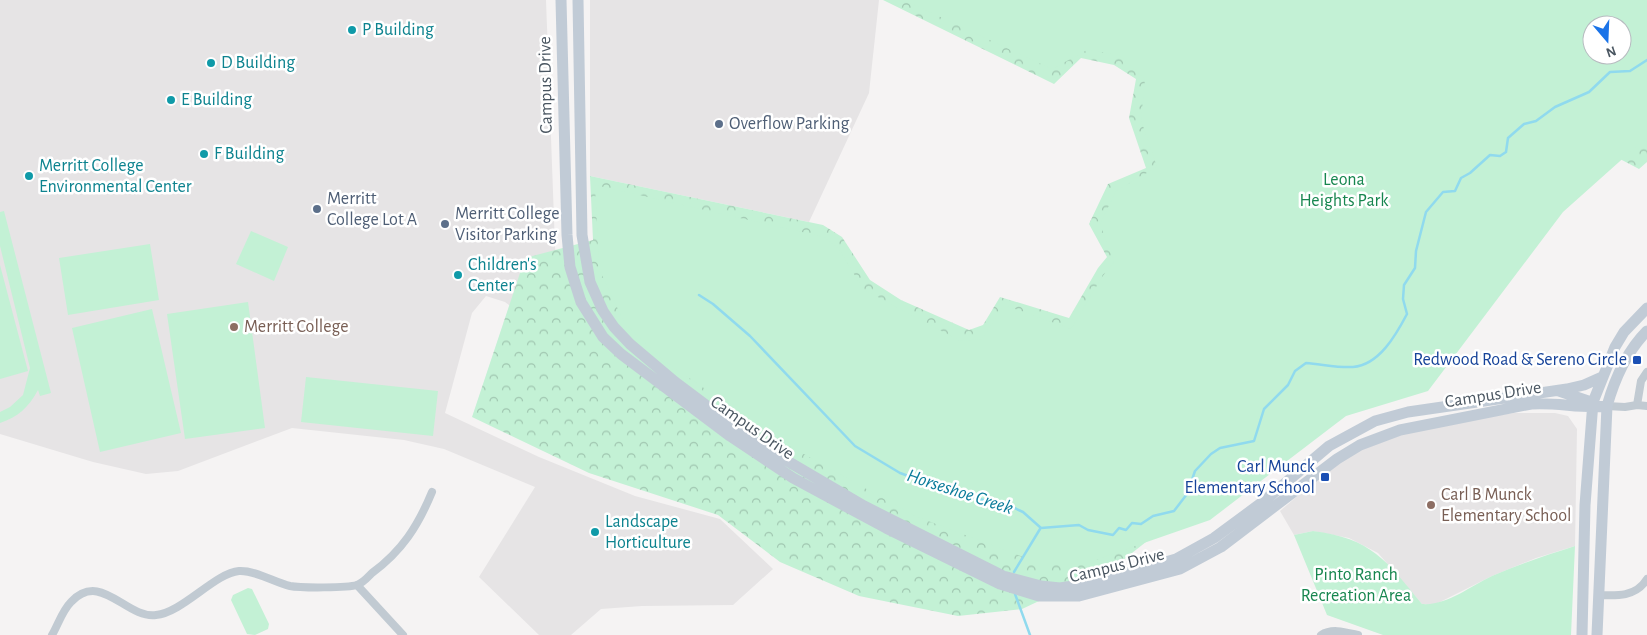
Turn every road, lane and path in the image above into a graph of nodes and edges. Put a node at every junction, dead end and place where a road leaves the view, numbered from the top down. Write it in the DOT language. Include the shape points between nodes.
graph roads {
  1 [pos="561,0"];
  2 [pos="578,0"];
  3 [pos="1647,308"];
  4 [pos="1647,331"];
  5 [pos="1647,372"];
  6 [pos="1602,376"];
  7 [pos="1554,390"];
  8 [pos="1637,404"];
  9 [pos="1592,405"];
  10 [pos="1607,406"];
  11 [pos="1647,406"];
  12 [pos="432,492"];
  13 [pos="967,563"];
  14 [pos="1647,579"];
  15 [pos="357,585"];
  16 [pos="1079,591"];
  17 [pos="1598,595"];
  18 [pos="52,635"];
  19 [pos="403,635"];
  20 [pos="1321,635"];
  21 [pos="1358,635"];
  22 [pos="1582,635"];
  23 [pos="1598,635"];
  1 -- 13 [label="street, Campus Drive" via="570,267 581,302 598,330 621,354 730,436 793,478 886,528"];
  2 -- 13 [label="street, Campus Drive" via="582,235 590,282 610,322 630,344 755,442"];
  3 -- 6 [label="street" via="1624,332"];
  4 -- 10 [label="street" via="1628,354"];
  5 -- 8 [label="street"];
  6 -- 7 [label="street" via="1584,385"];
  6 -- 9 [label="street"];
  7 -- 9 [label="street, Campus Drive"];
  7 -- 16 [label="street, Campus Drive" via="1408,412 1375,421 1329,446 1264,502 1194,551"];
  8 -- 10 [label="street"];
  8 -- 11 [label="street"];
  9 -- 10 [label="street, Campus Drive"];
  9 -- 16 [label="street, Campus Drive" via="1531,404 1377,437 1337,459 1221,547 1199,560 1180,569"];
  9 -- 22 [label="street"];
  10 -- 17 [label="street"];
  12 -- 15 [label="street" via="422,517 406,542"];
  13 -- 16 [label="street, Campus Drive" via="1021,582"];
  14 -- 17 [label="street" via="1643,586 1630,594"];
  15 -- 18 [label="street" via="291,586 239,571 156,616 138,614 108,594 87,592 70,602"];
  15 -- 19 [label="street"];
  17 -- 23 [label="street"];
  20 -- 21 [label="street" via="1327,631 1338,631"];
}
